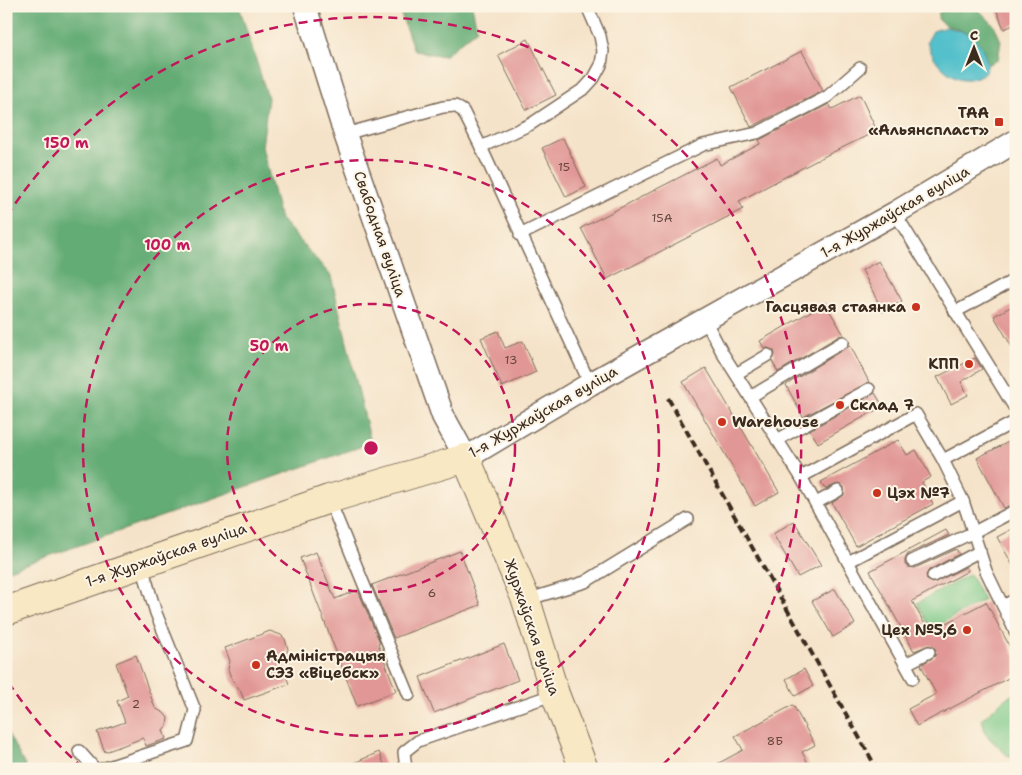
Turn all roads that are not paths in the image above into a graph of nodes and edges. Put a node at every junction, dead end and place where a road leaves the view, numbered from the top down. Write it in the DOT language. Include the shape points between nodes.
graph roads {
  1 [pos="306,6"];
  2 [pos="587,6"];
  3 [pos="860,68"];
  4 [pos="345,134"];
  5 [pos="1016,142"];
  6 [pos="481,147"];
  7 [pos="894,213"];
  8 [pos="520,235"];
  9 [pos="1016,279"];
  10 [pos="955,312"];
  11 [pos="705,320"];
  12 [pos="843,342"];
  13 [pos="768,355"];
  14 [pos="736,374"];
  15 [pos="590,384"];
  16 [pos="870,389"];
  17 [pos="750,397"];
  18 [pos="1015,419"];
  19 [pos="777,440"];
  20 [pos="466,458"];
  21 [pos="943,460"];
  22 [pos="801,477"];
  23 [pos="838,492"];
  24 [pos="329,498"];
  25 [pos="963,501"];
  26 [pos="816,503"];
  27 [pos="1016,510"];
  28 [pos="688,519"];
  29 [pos="974,532"];
  30 [pos="980,551"];
  31 [pos="912,561"];
  32 [pos="848,562"];
  33 [pos="140,563"];
  34 [pos="933,576"];
  35 [pos="1016,599"];
  36 [pos="526,600"];
  37 [pos="1003,606"];
  38 [pos="6,611"];
  39 [pos="1016,633"];
  40 [pos="930,652"];
  41 [pos="906,664"];
  42 [pos="913,678"];
  43 [pos="555,694"];
  44 [pos="409,695"];
  45 [pos="79,751"];
  46 [pos="95,769"];
  47 [pos="102,769"];
  48 [pos="406,769"];
  49 [pos="584,769"];
  1 -- 4 [label="street, Свабодная вуліца"];
  2 -- 6 [label="lane" via="603,52 594,78 585,88 531,124"];
  3 -- 8 [label="lane" via="827,97 757,134 703,145"];
  4 -- 6 [label="lane" via="455,106 463,111"];
  4 -- 20 [label="street, Свабодная вуліца" via="443,416"];
  5 -- 7 [label="street, 1-я Журжаўская вуліца"];
  6 -- 8 [label="lane"];
  7 -- 10 [label="lane"];
  7 -- 11 [label="street, 1-я Журжаўская вуліца"];
  8 -- 15 [label="lane"];
  9 -- 10 [label="lane"];
  10 -- 18 [label="lane"];
  11 -- 14 [label="lane"];
  11 -- 15 [label="street, 1-я Журжаўская вуліца"];
  12 -- 17 [label="lane"];
  13 -- 14 [label="lane"];
  14 -- 17 [label="lane"];
  15 -- 20 [label="street, 1-я Журжаўская вуліца"];
  16 -- 19 [label="lane"];
  17 -- 19 [label="lane"];
  18 -- 21 [label="lane"];
  19 -- 22 [label="lane"];
  20 -- 24 [label="street, 1-я Журжаўская вуліца"];
  20 -- 36 [label="street, Журжаўская вуліца"];
  21 -- 22 [label="lane" via="916,414"];
  21 -- 25 [label="lane"];
  22 -- 26 [label="lane"];
  23 -- 26 [label="lane"];
  24 -- 33 [label="street, 1-я Журжаўская вуліца"];
  24 -- 44 [label="lane"];
  25 -- 29 [label="lane"];
  25 -- 32 [label="lane"];
  26 -- 32 [label="lane"];
  27 -- 29 [label="lane"];
  28 -- 36 [label="lane" via="585,582"];
  29 -- 30 [label="lane"];
  29 -- 31 [label="lane"];
  30 -- 34 [label="lane"];
  30 -- 37 [label="lane"];
  32 -- 41 [label="lane"];
  33 -- 38 [label="street, 1-я Журжаўская вуліца"];
  33 -- 47 [label="lane" via="156,613 195,710 187,741"];
  35 -- 37 [label="lane"];
  36 -- 43 [label="street, Журжаўская вуліца"];
  37 -- 39 [label="lane"];
  40 -- 41 [label="lane"];
  41 -- 42 [label="lane"];
  43 -- 48 [label="lane" via="418,741 404,752"];
  43 -- 49 [label="street, Журжаўская вуліца"];
  45 -- 46 [label="lane"];
}
